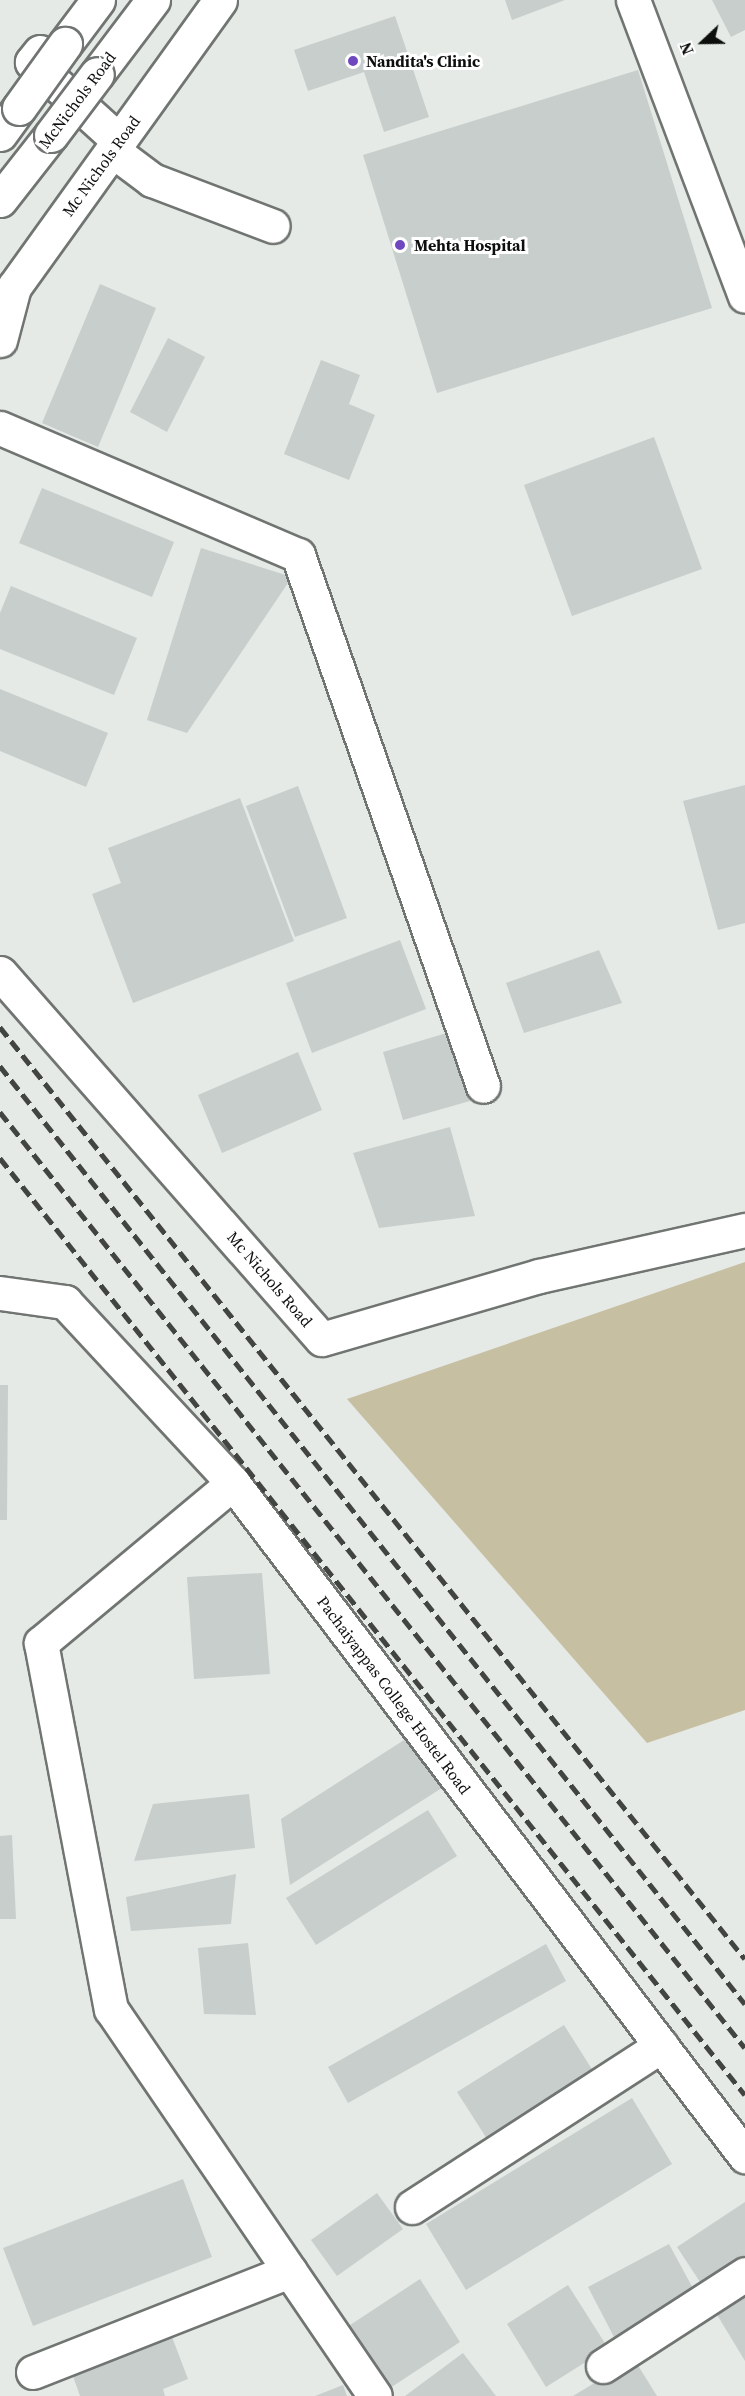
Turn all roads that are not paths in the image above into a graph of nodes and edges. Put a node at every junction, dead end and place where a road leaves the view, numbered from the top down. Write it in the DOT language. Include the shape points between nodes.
graph roads {
  1 [pos="77,0"];
  2 [pos="98,0"];
  3 [pos="153,0"];
  4 [pos="220,0"];
  5 [pos="633,0"];
  6 [pos="9,121"];
  7 [pos="116,146"];
  8 [pos="0,200"];
  9 [pos="273,226"];
  10 [pos="745,296"];
  11 [pos="0,340"];
  12 [pos="0,428"];
  13 [pos="0,973"];
  14 [pos="483,1086"];
  15 [pos="745,1230"];
  16 [pos="0,1293"];
  17 [pos="233,1483"];
  18 [pos="661,2046"];
  19 [pos="745,2156"];
  20 [pos="412,2207"];
  21 [pos="290,2271"];
  22 [pos="745,2274"];
  23 [pos="603,2366"];
  24 [pos="33,2372"];
  25 [pos="375,2396"];
  1 -- 7 [label="street" via="32,62"];
  2 -- 6 [label="street, bridge"];
  3 -- 8 [label="street, McNichols Road, bridge"];
  4 -- 7 [label="street, Mc Nichols Road"];
  5 -- 10 [label="street"];
  7 -- 9 [label="street" via="152,180"];
  7 -- 11 [label="street, Mc Nichols Road" via="15,287"];
  12 -- 14 [label="street" via="298,555"];
  13 -- 15 [label="street, Mc Nichols Road" via="322,1339 539,1276"];
  16 -- 17 [label="street, Pachaiyappas College Hostel Road" via="65,1302"];
  17 -- 18 [label="street, Pachaiyappas College Hostel Road"];
  17 -- 21 [label="street" via="41,1643 111,2009"];
  18 -- 19 [label="street, Pachaiyappas College Hostel Road"];
  18 -- 20 [label="street"];
  21 -- 24 [label="street"];
  21 -- 25 [label="street"];
  22 -- 23 [label="street"];
}
